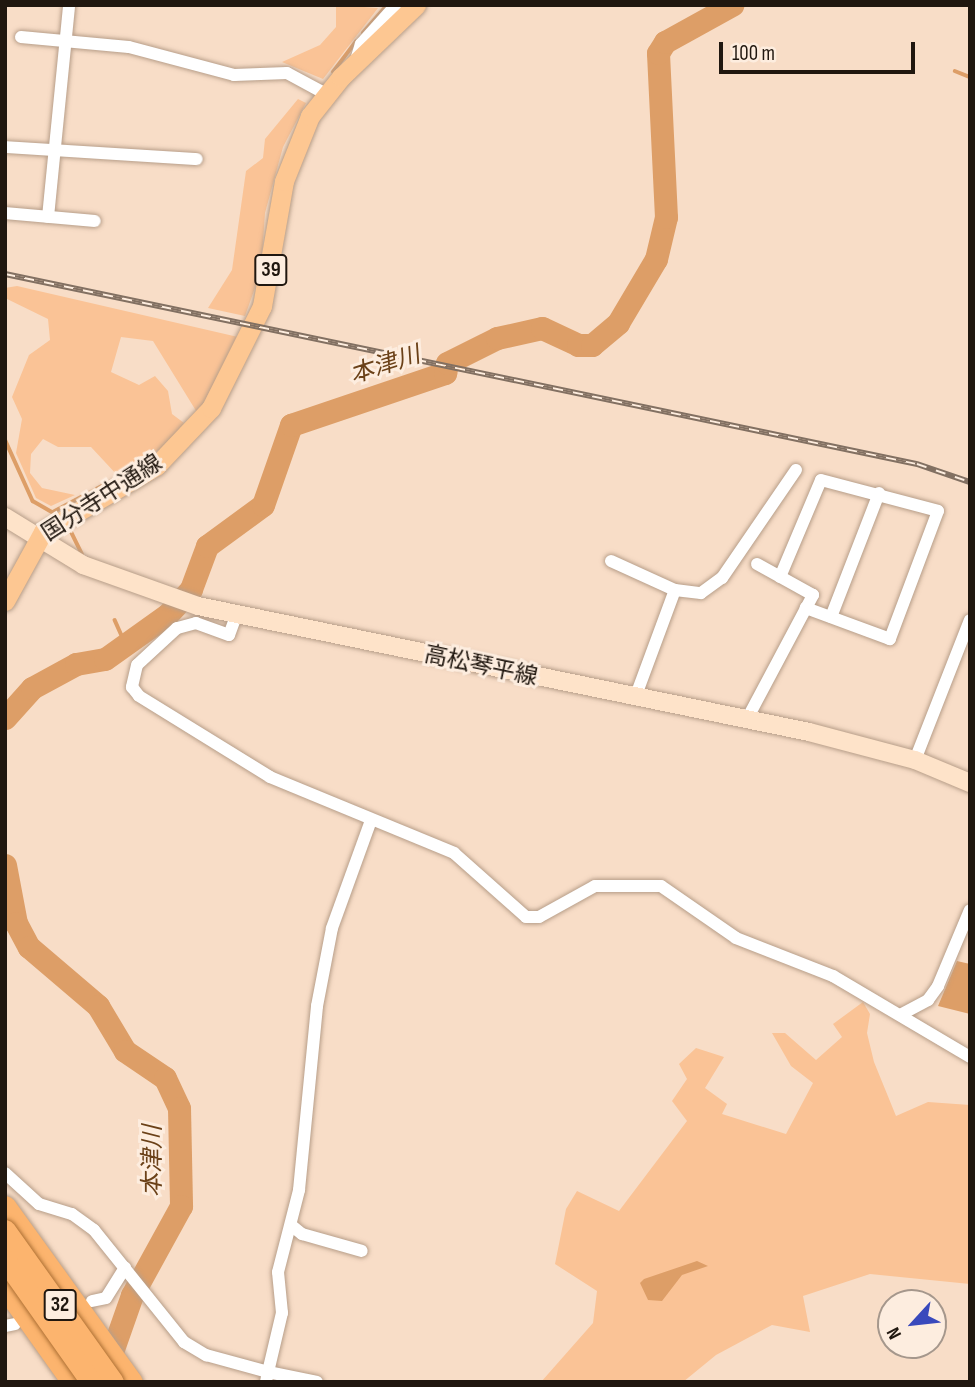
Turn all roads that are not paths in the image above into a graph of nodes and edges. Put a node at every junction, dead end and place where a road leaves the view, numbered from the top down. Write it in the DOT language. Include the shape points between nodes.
graph roads {
  1 [pos="69,5"];
  2 [pos="396,5"];
  3 [pos="416,5"];
  4 [pos="21,37"];
  5 [pos="66,39"];
  6 [pos="355,64"];
  7 [pos="326,94"];
  8 [pos="5,147"];
  9 [pos="55,150"];
  10 [pos="197,159"];
  11 [pos="5,214"];
  12 [pos="48,217"];
  13 [pos="94,221"];
  14 [pos="796,470"];
  15 [pos="879,493"];
  16 [pos="5,517"];
  17 [pos="36,540"];
  18 [pos="611,561"];
  19 [pos="757,564"];
  20 [pos="780,577"];
  21 [pos="675,590"];
  22 [pos="5,601"];
  23 [pos="806,608"];
  24 [pos="236,616"];
  25 [pos="831,617"];
  26 [pos="970,620"];
  27 [pos="635,698"];
  28 [pos="746,721"];
  29 [pos="915,760"];
  30 [pos="970,783"];
  31 [pos="371,820"];
  32 [pos="970,910"];
  33 [pos="900,1015"];
  34 [pos="970,1057"];
  35 [pos="5,1173"];
  36 [pos="5,1206"];
  37 [pos="292,1226"];
  38 [pos="5,1230"];
  39 [pos="362,1251"];
  40 [pos="5,1260"];
  41 [pos="128,1270"];
  42 [pos="5,1288"];
  43 [pos="91,1312"];
  44 [pos="66,1373"];
  45 [pos="267,1377"];
  46 [pos="91,1382"];
  47 [pos="113,1382"];
  48 [pos="132,1382"];
  49 [pos="317,1382"];
  1 -- 5 [label="street"];
  2 -- 6 [label="street" via="361,44"];
  3 -- 6 [label="main road, 国分寺中通線 / 39"];
  4 -- 5 [label="street"];
  5 -- 7 [label="street" via="129,47 218,72 287,73"];
  5 -- 9 [label="street"];
  6 -- 7 [label="main road, 国分寺中通線 / 39"];
  7 -- 17 [label="main road, 国分寺中通線 / 39" via="292,154 262,306 211,408 165,459"];
  8 -- 9 [label="street"];
  9 -- 10 [label="street"];
  9 -- 12 [label="street"];
  11 -- 12 [label="street"];
  12 -- 13 [label="street"];
  14 -- 21 [label="street" via="722,578 701,593"];
  15 -- 20 [label="street" via="821,480"];
  15 -- 25 [label="street"];
  15 -- 25 [label="street" via="938,511 890,639"];
  16 -- 17 [label="main road, 高松琴平線"];
  17 -- 22 [label="main road, 国分寺中通線"];
  17 -- 24 [label="main road, 高松琴平線" via="163,597"];
  18 -- 21 [label="street"];
  19 -- 20 [label="street"];
  20 -- 23 [label="street" via="813,595"];
  21 -- 27 [label="street"];
  23 -- 25 [label="street"];
  23 -- 28 [label="street"];
  24 -- 27 [label="main road, 高松琴平線"];
  24 -- 31 [label="street" via="229,635 196,623 177,628 137,665 132,687 235,758"];
  26 -- 29 [label="street"];
  27 -- 28 [label="main road, 高松琴平線"];
  28 -- 29 [label="main road, 高松琴平線"];
  29 -- 30 [label="main road, 高松琴平線"];
  31 -- 33 [label="street" via="454,853 526,917 539,917 595,886 661,886 747,944 833,976"];
  31 -- 37 [label="street" via="332,929 317,1006"];
  32 -- 33 [label="street" via="939,986 928,1000"];
  33 -- 34 [label="street"];
  35 -- 41 [label="street" via="38,1204 72,1214 94,1230"];
  36 -- 43 [label="highway"];
  37 -- 39 [label="street" via="302,1234"];
  37 -- 45 [label="street" via="278,1272 282,1313"];
  38 -- 47 [label="highway, 32, bridge"];
  40 -- 46 [label="highway, 32, bridge"];
  41 -- 43 [label="street"];
  41 -- 45 [label="street" via="184,1342"];
  42 -- 44 [label="highway"];
  43 -- 48 [label="highway"];
  45 -- 49 [label="street"];
}
